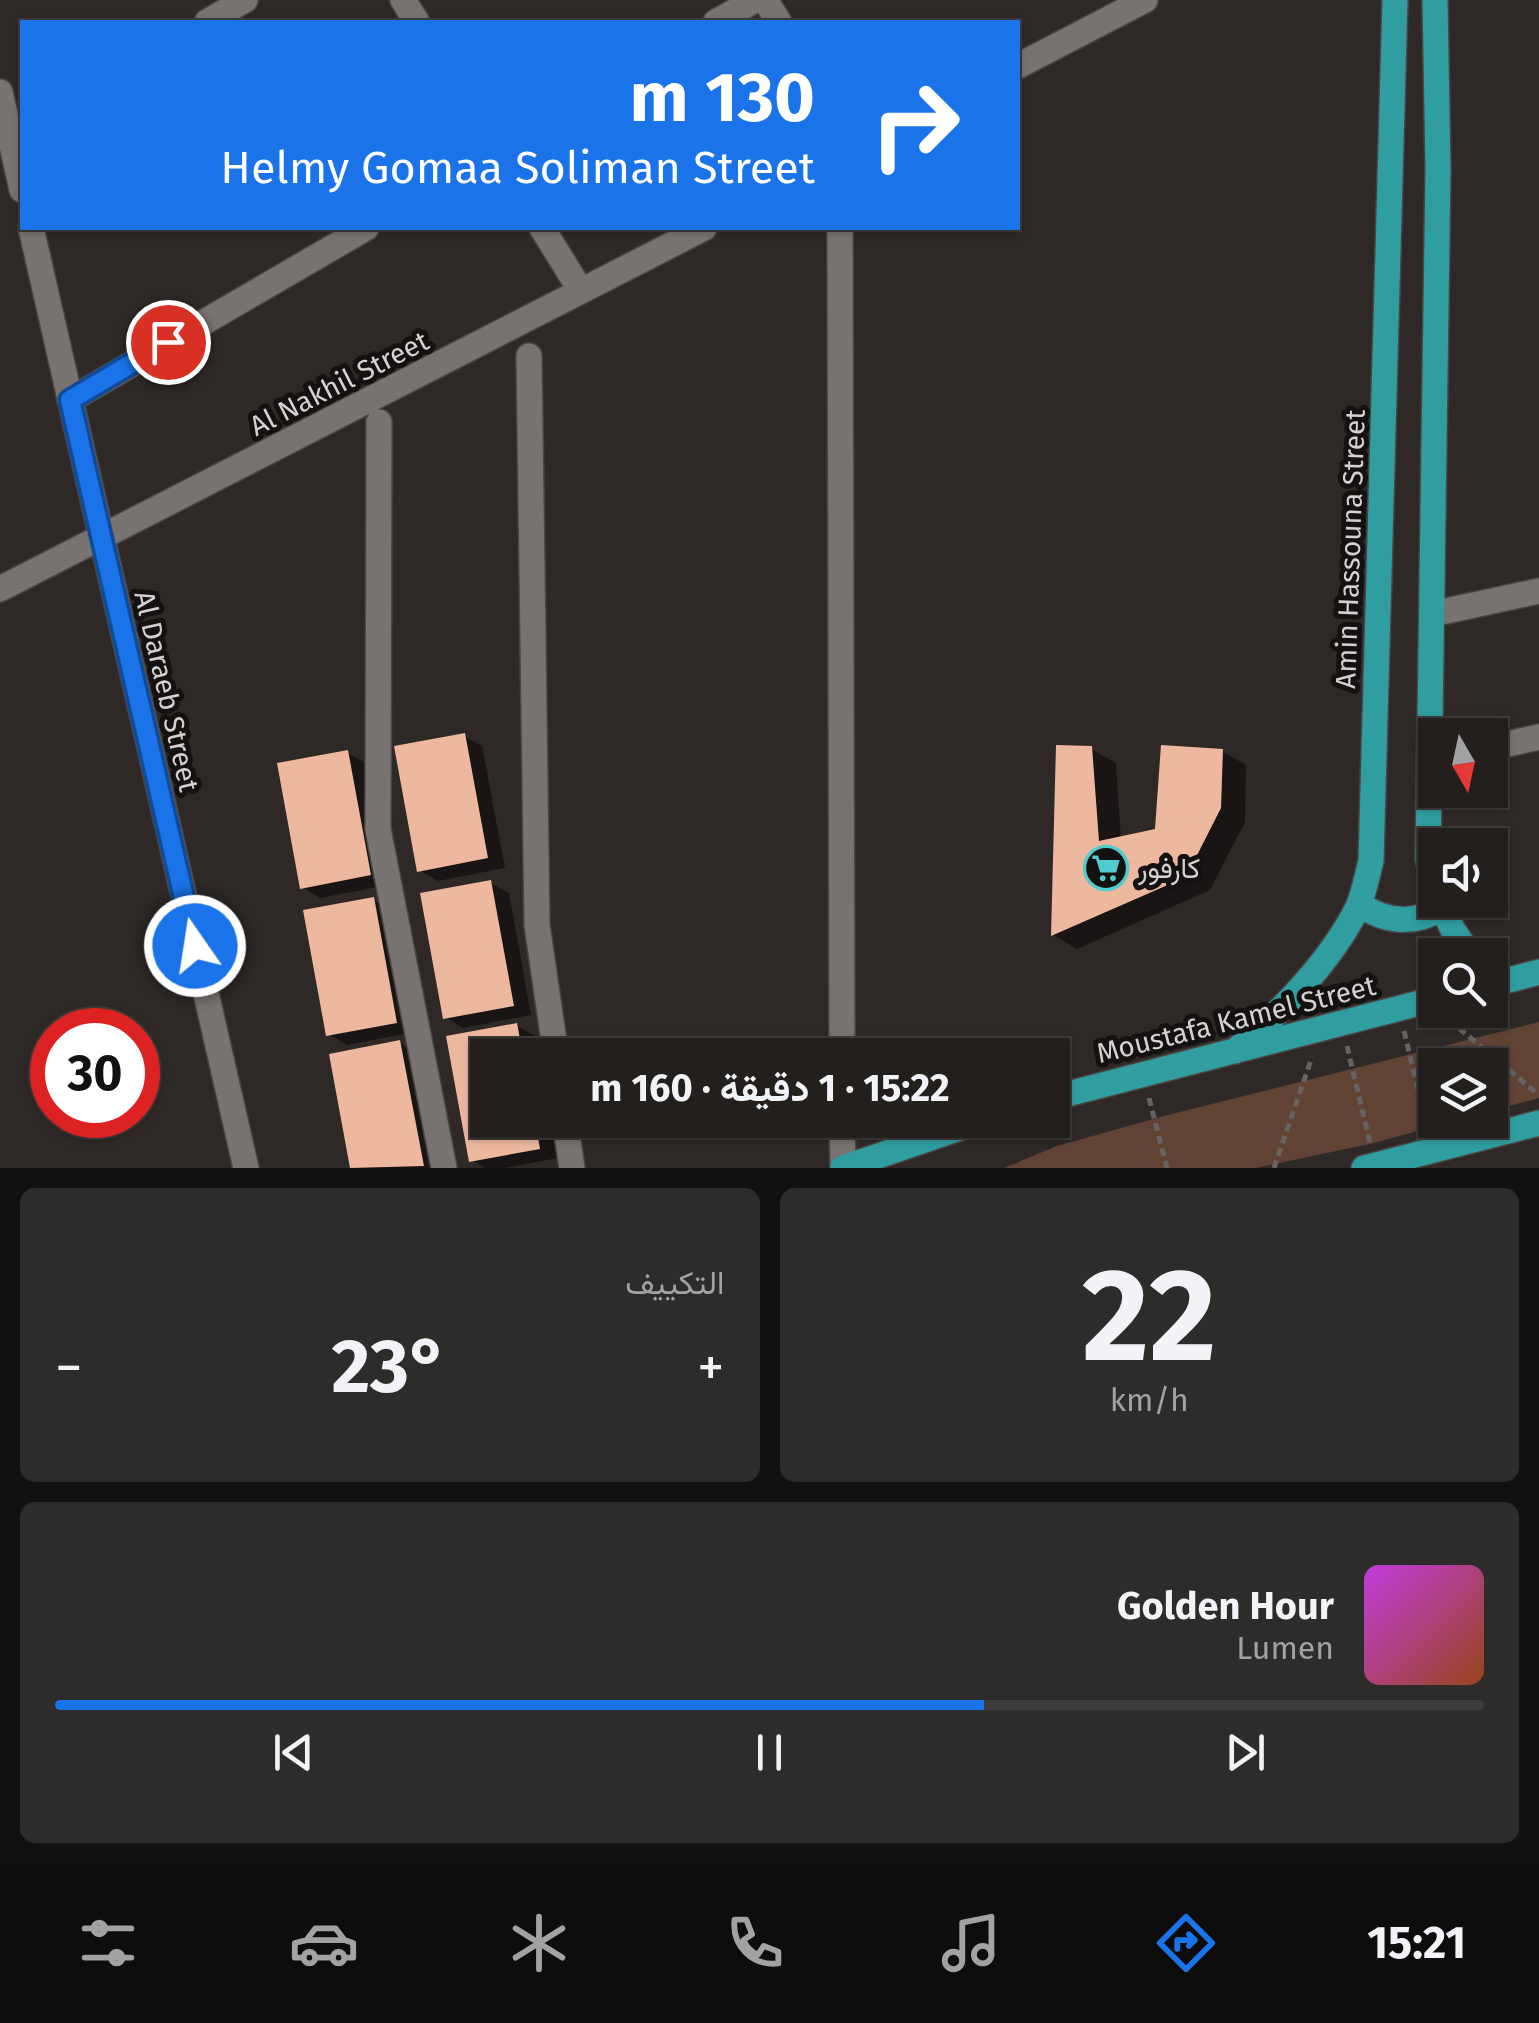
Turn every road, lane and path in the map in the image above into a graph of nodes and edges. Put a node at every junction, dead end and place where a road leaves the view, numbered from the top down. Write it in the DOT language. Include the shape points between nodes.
graph roads {
  1 [pos="244,0"];
  2 [pos="755,0"];
  3 [pos="1145,0"];
  4 [pos="1396,0"];
  5 [pos="1436,0"];
  6 [pos="210,20"];
  7 [pos="720,20"];
  8 [pos="1020,65"];
  9 [pos="0,92"];
  10 [pos="17,137"];
  11 [pos="20,169"];
  12 [pos="31,230"];
  13 [pos="363,230"];
  14 [pos="543,230"];
  15 [pos="700,230"];
  16 [pos="840,230"];
  17 [pos="581,291"];
  18 [pos="528,356"];
  19 [pos="70,400"];
  20 [pos="379,422"];
  21 [pos="102,539"];
  22 [pos="0,589"];
  23 [pos="1539,591"];
  24 [pos="1432,614"];
  25 [pos="1432,718"];
  26 [pos="1539,737"];
  27 [pos="1508,744"];
  28 [pos="1359,904"];
  29 [pos="1418,912"];
  30 [pos="1539,972"];
  31 [pos="1508,979"];
  32 [pos="1418,1003"];
  33 [pos="1399,1008"];
  34 [pos="1332,1026"];
  35 [pos="1458,1028"];
  36 [pos="554,1038"];
  37 [pos="842,1038"];
  38 [pos="1235,1051"];
  39 [pos="1142,1074"];
  40 [pos="1070,1093"];
  41 [pos="1539,1095"];
  42 [pos="1539,1123"];
  43 [pos="568,1138"];
  44 [pos="842,1138"];
  45 [pos="930,1138"];
  46 [pos="1432,1150"];
  47 [pos="1370,1167"];
  48 [pos="246,1168"];
  49 [pos="444,1168"];
  50 [pos="572,1168"];
  51 [pos="843,1168"];
  52 [pos="1167,1168"];
  53 [pos="1274,1168"];
  1 -- 6 [label="street"];
  2 -- 7 [label="street"];
  3 -- 8 [label="street"];
  4 -- 28 [label="main road, Amin Hassouna Street" via="1371,861"];
  5 -- 24 [label="main road"];
  9 -- 10 [label="street"];
  10 -- 11 [label="street"];
  12 -- 19 [label="street, Al Daraeb Street"];
  13 -- 19 [label="street"];
  14 -- 17 [label="street"];
  15 -- 17 [label="street, Al Nakhil Street"];
  16 -- 37 [label="street"];
  17 -- 21 [label="street, Al Nakhil Street"];
  18 -- 36 [label="street" via="537,925"];
  19 -- 21 [label="street, Al Daraeb Street"];
  20 -- 49 [label="street" via="377,818"];
  21 -- 22 [label="street, Al Nakhil Street"];
  21 -- 48 [label="street, Al Daraeb Street"];
  23 -- 24 [label="street"];
  24 -- 25 [label="main road"];
  26 -- 27 [label="street"];
  28 -- 29 [label="main road" via="1381,917 1406,920"];
  28 -- 38 [label="main road, Amin Hassouna Street" via="1294,996"];
  30 -- 31 [label="main road"];
  32 -- 33 [label="main road, Moustafa Kamel Street"];
  33 -- 34 [label="main road, Moustafa Kamel Street"];
  33 -- 46 [label="path"];
  34 -- 38 [label="main road, Moustafa Kamel Street"];
  34 -- 47 [label="path"];
  34 -- 53 [label="path"];
  35 -- 41 [label="path"];
  38 -- 39 [label="main road, Moustafa Kamel Street"];
  39 -- 40 [label="main road, Moustafa Kamel Street"];
  39 -- 52 [label="path"];
  42 -- 46 [label="main road"];
  43 -- 50 [label="street"];
  44 -- 51 [label="street"];
  45 -- 51 [label="main road"];
  46 -- 47 [label="main road"];
}
